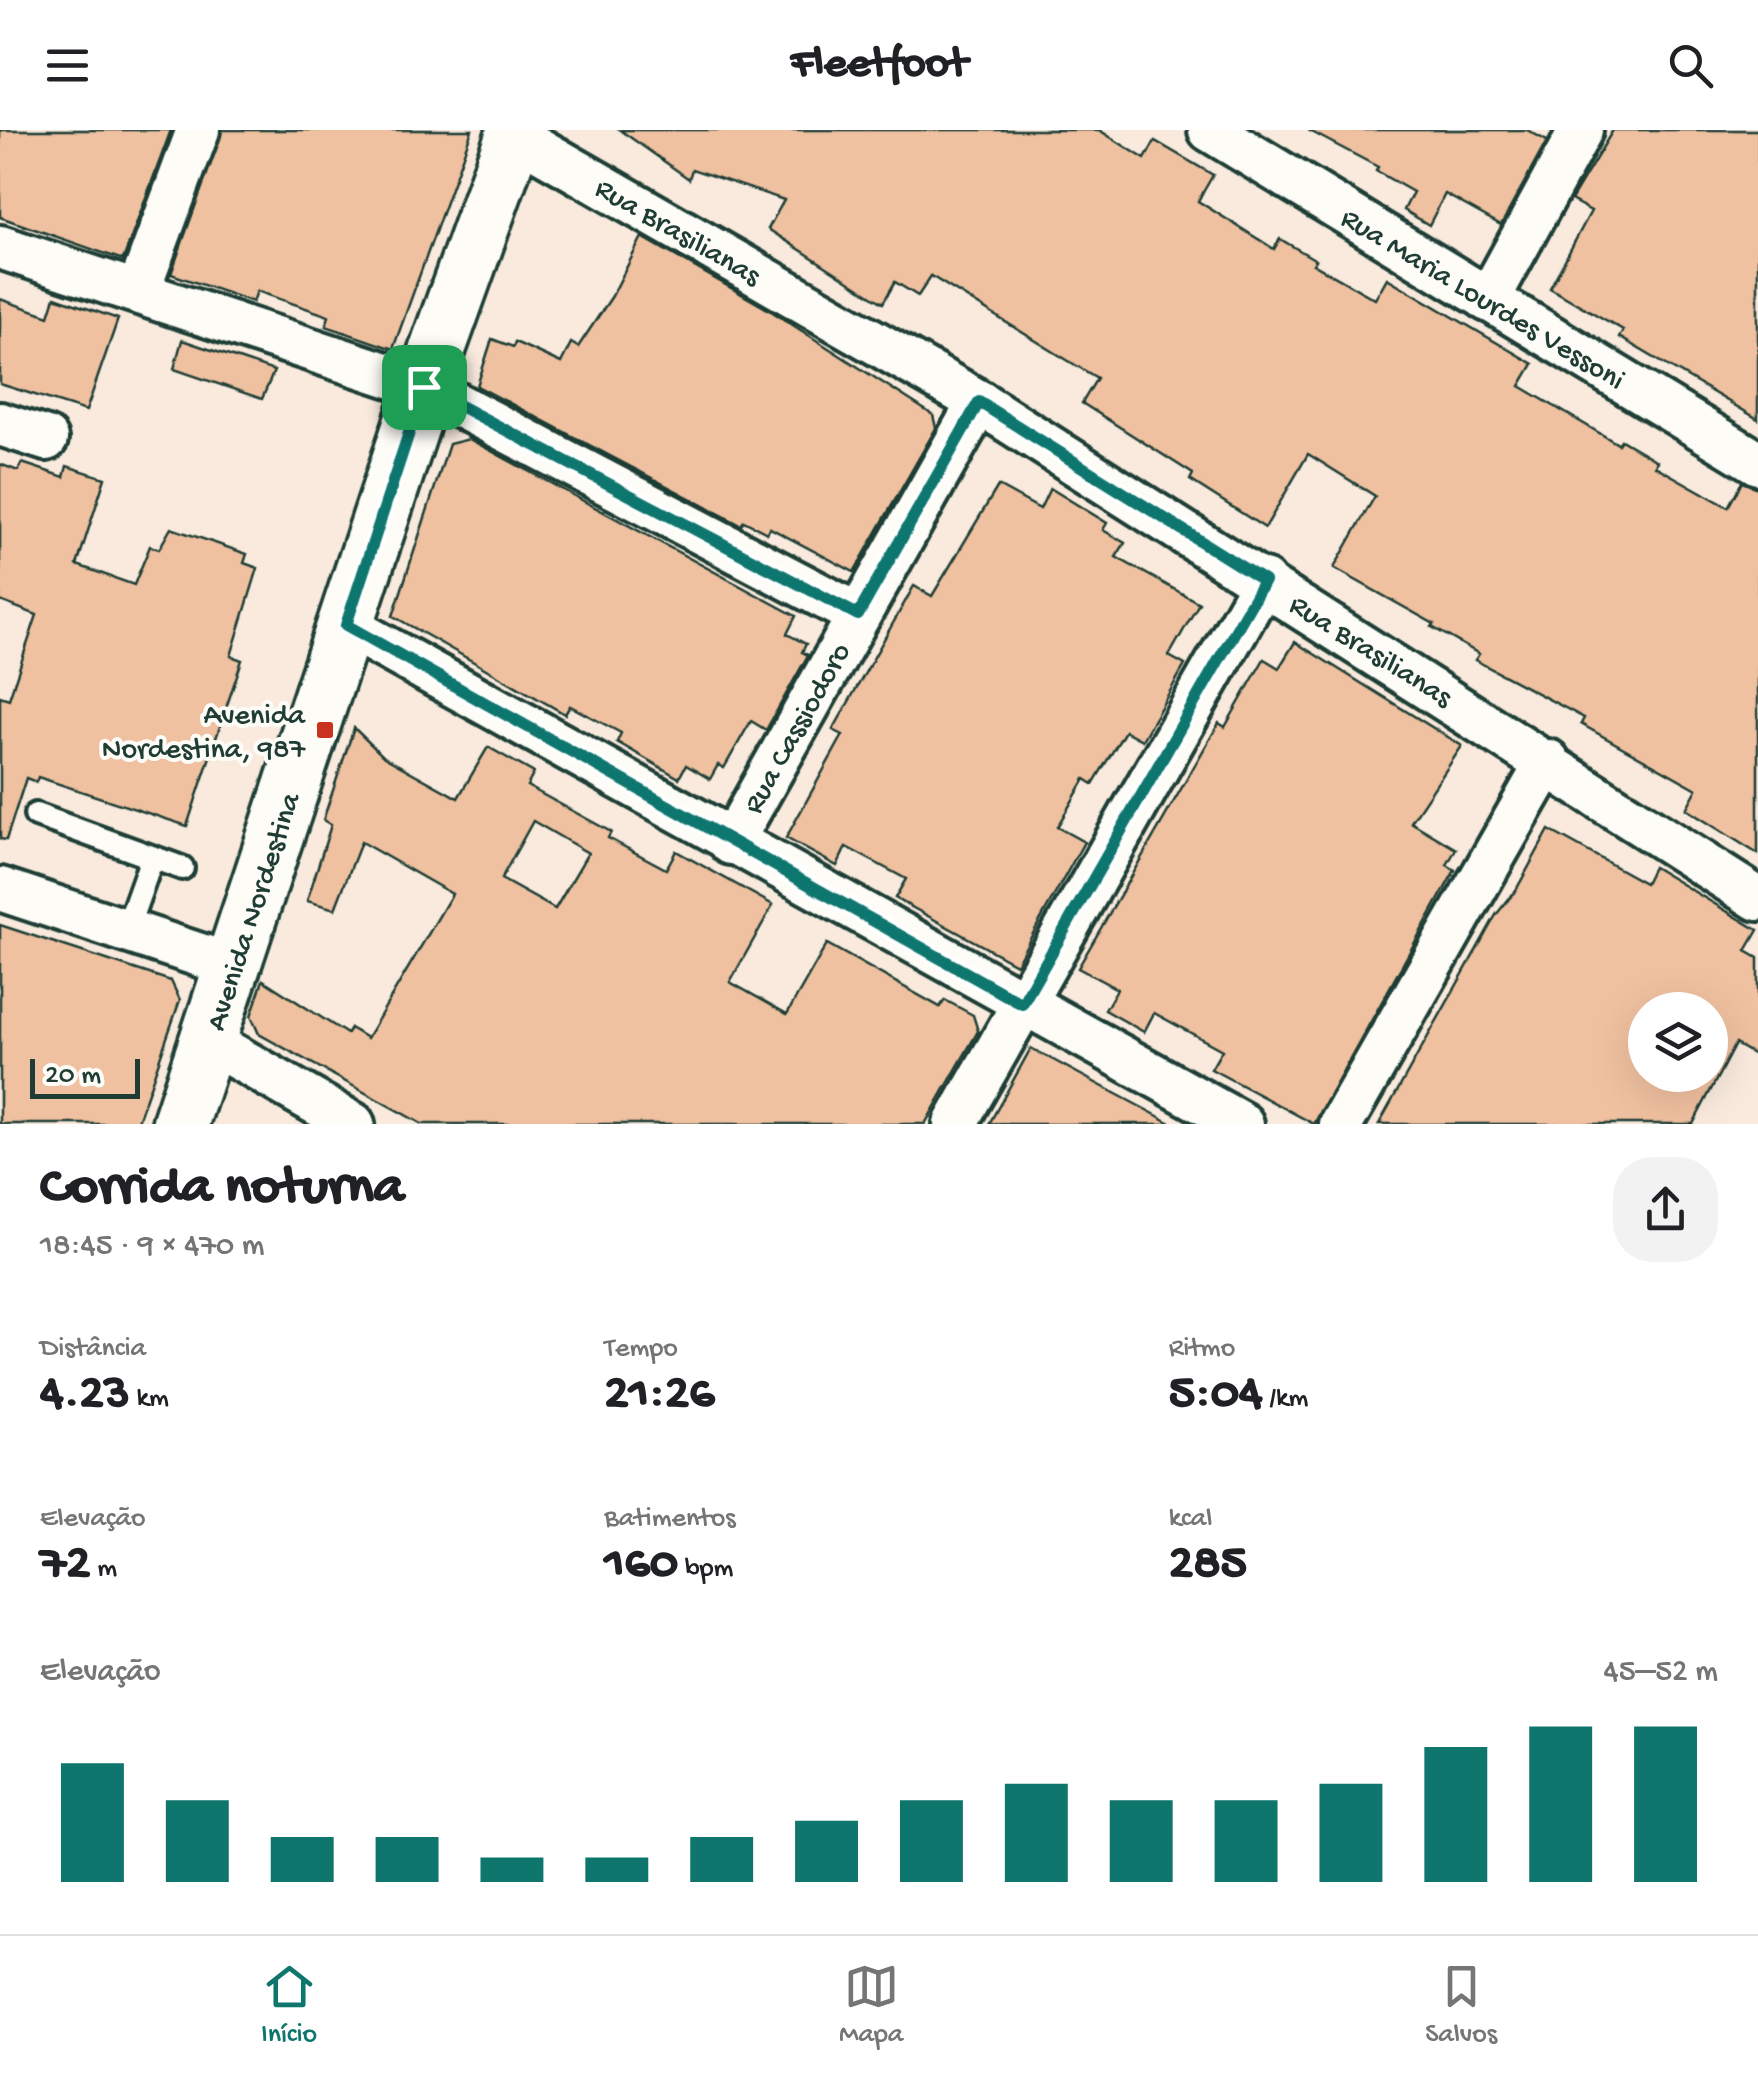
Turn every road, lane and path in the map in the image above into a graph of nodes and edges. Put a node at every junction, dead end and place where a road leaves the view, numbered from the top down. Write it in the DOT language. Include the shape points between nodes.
graph roads {
  1 [pos="198,130"];
  2 [pos="1212,130"];
  3 [pos="1581,130"];
  4 [pos="515,132"];
  5 [pos="0,247"];
  6 [pos="138,292"];
  7 [pos="1488,300"];
  8 [pos="424,387"];
  9 [pos="979,402"];
  10 [pos="0,424"];
  11 [pos="46,439"];
  12 [pos="1758,462"];
  13 [pos="1264,581"];
  14 [pos="858,615"];
  15 [pos="346,625"];
  16 [pos="1548,762"];
  17 [pos="36,815"];
  18 [pos="731,844"];
  19 [pos="152,858"];
  20 [pos="182,868"];
  21 [pos="0,889"];
  22 [pos="1758,899"];
  23 [pos="126,930"];
  24 [pos="232,966"];
  25 [pos="1022,1004"];
  26 [pos="208,1042"];
  27 [pos="180,1124"];
  28 [pos="353,1124"];
  29 [pos="955,1124"];
  30 [pos="1242,1124"];
  31 [pos="1341,1124"];
  1 -- 6 [label="street"];
  2 -- 7 [label="street, Rua Maria Lourdes Vessoni"];
  3 -- 7 [label="street"];
  4 -- 8 [label="main road, Avenida Nordestina"];
  4 -- 9 [label="street, Rua Brasilianas"];
  5 -- 6 [label="street"];
  6 -- 8 [label="street"];
  7 -- 12 [label="street, Rua Maria Lourdes Vessoni"];
  8 -- 14 [label="street"];
  8 -- 15 [label="main road, Avenida Nordestina"];
  9 -- 13 [label="street, Rua Brasilianas"];
  9 -- 14 [label="street, Rua Cassiodoro"];
  10 -- 11 [label="street"];
  13 -- 16 [label="street, Rua Brasilianas"];
  13 -- 25 [label="street"];
  14 -- 18 [label="street, Rua Cassiodoro"];
  15 -- 18 [label="street"];
  15 -- 24 [label="main road, Avenida Nordestina"];
  16 -- 22 [label="street, Rua Brasilianas"];
  16 -- 31 [label="street"];
  17 -- 19 [label="lane"];
  18 -- 25 [label="street"];
  19 -- 20 [label="lane"];
  19 -- 23 [label="lane"];
  21 -- 23 [label="street"];
  23 -- 24 [label="street"];
  24 -- 26 [label="main road, Avenida Nordestina"];
  25 -- 29 [label="street"];
  25 -- 30 [label="street"];
  26 -- 27 [label="main road, Avenida Nordestina"];
  26 -- 28 [label="street"];
}
